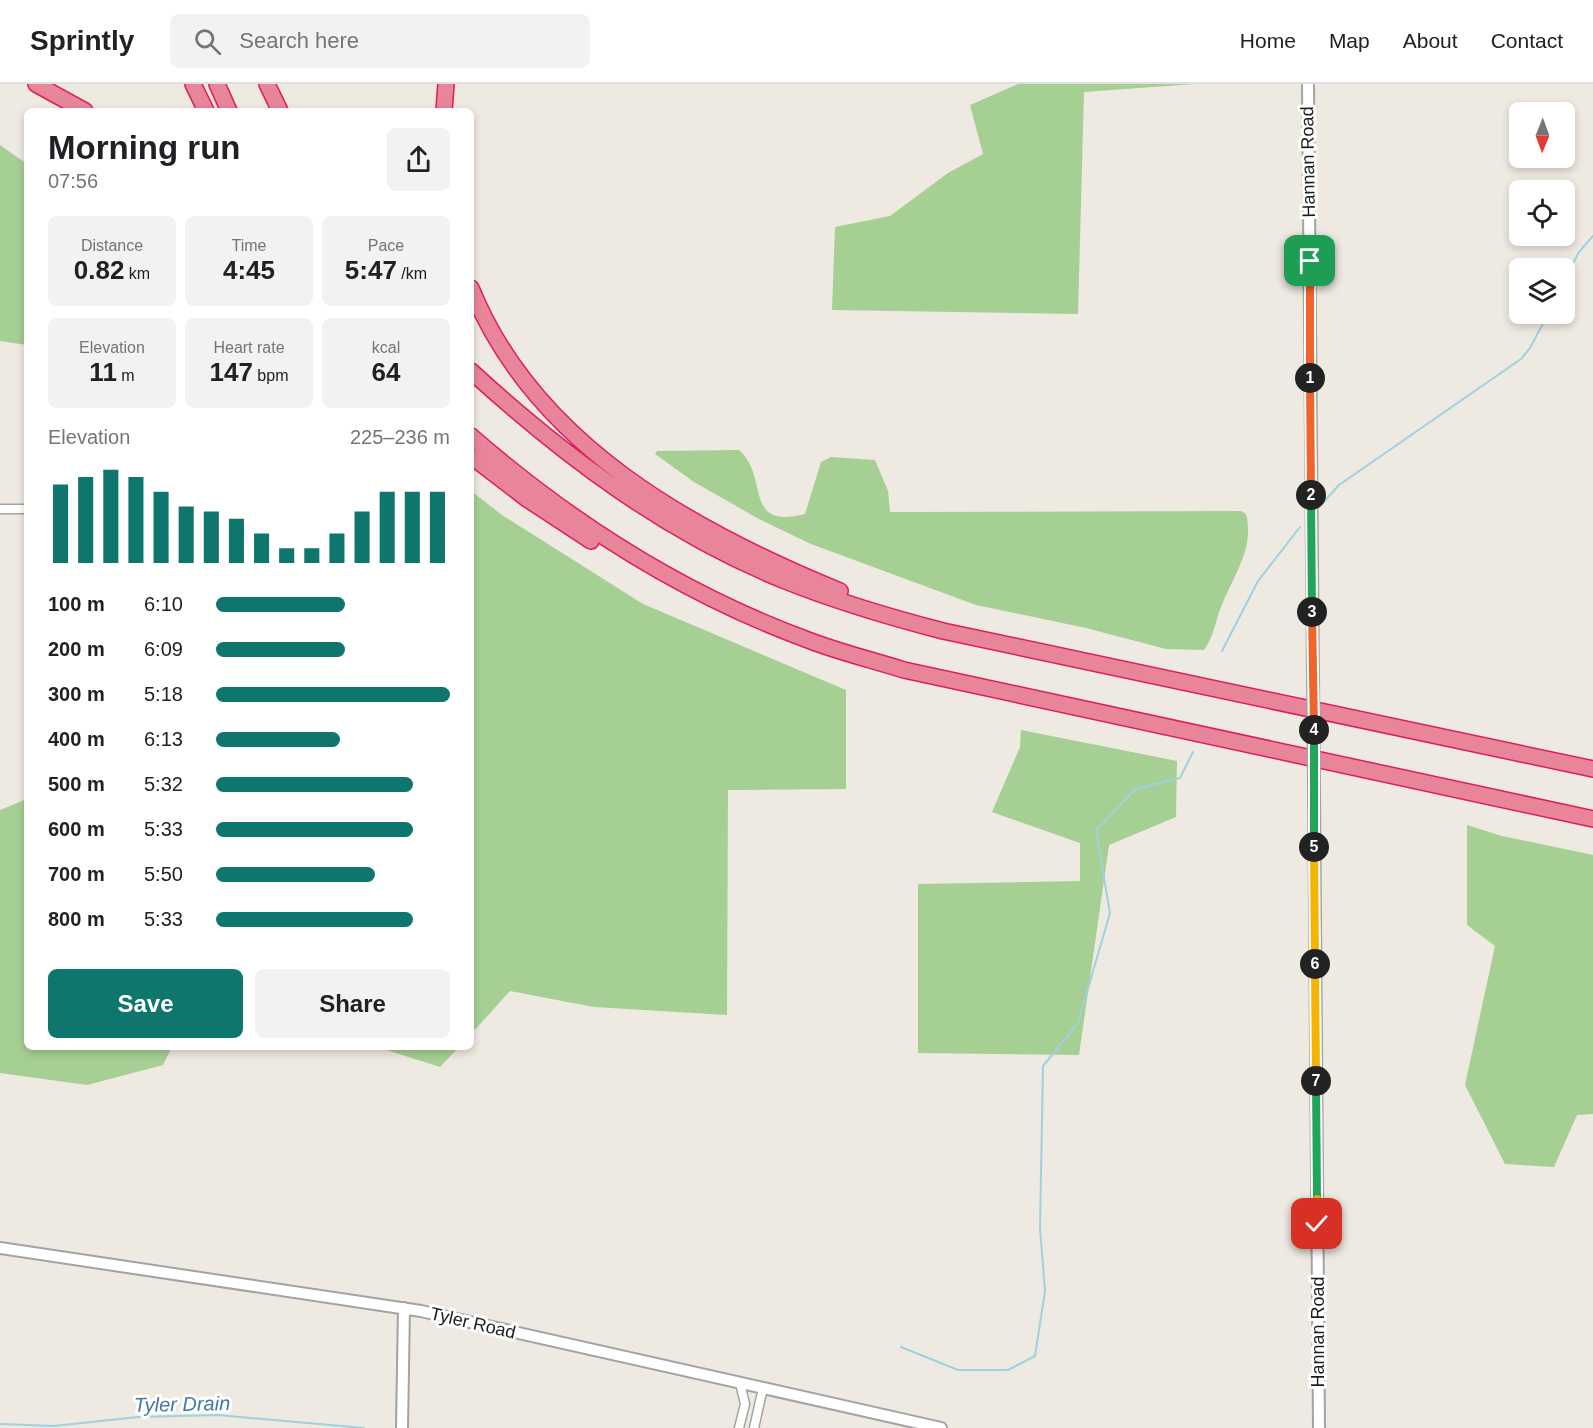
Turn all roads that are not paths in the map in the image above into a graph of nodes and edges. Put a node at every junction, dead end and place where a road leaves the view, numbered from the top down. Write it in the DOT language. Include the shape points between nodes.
graph roads {
  1 [pos="36,84"];
  2 [pos="193,84"];
  3 [pos="217,84"];
  4 [pos="267,84"];
  5 [pos="440,84"];
  6 [pos="446,84"];
  7 [pos="1308,84"];
  8 [pos="80,108"];
  9 [pos="205,108"];
  10 [pos="228,108"];
  11 [pos="279,108"];
  12 [pos="439,108"];
  13 [pos="444,108"];
  14 [pos="474,295"];
  15 [pos="474,374"];
  16 [pos="474,438"];
  17 [pos="474,458"];
  18 [pos="24,508"];
  19 [pos="0,509"];
  20 [pos="685,586"];
  21 [pos="896,619"];
  22 [pos="1593,769"];
  23 [pos="1593,819"];
  24 [pos="0,1248"];
  25 [pos="404,1308"];
  26 [pos="740,1383"];
  27 [pos="763,1388"];
  28 [pos="402,1428"];
  29 [pos="739,1428"];
  30 [pos="754,1428"];
  31 [pos="941,1428"];
  32 [pos="1319,1428"];
  1 -- 8 [label="highway"];
  2 -- 9 [label="highway"];
  3 -- 10 [label="highway"];
  4 -- 11 [label="highway"];
  5 -- 12 [label="highway"];
  6 -- 13 [label="highway"];
  7 -- 32 [label="street, Hannan Road, bridge"];
  14 -- 21 [label="highway" via="510,364 532,393 610,465 724,538 863,600"];
  15 -- 21 [label="highway" via="564,452 700,540 781,579"];
  16 -- 20 [label="highway" via="555,505"];
  17 -- 20 [label="highway" via="527,499 612,554"];
  18 -- 19 [label="street"];
  20 -- 23 [label="highway" via="809,641 904,670"];
  21 -- 22 [label="highway"];
  24 -- 25 [label="street, Tyler Road"];
  25 -- 26 [label="street, Tyler Road"];
  25 -- 28 [label="street"];
  26 -- 27 [label="street, Tyler Road"];
  26 -- 29 [label="street" via="745,1404"];
  27 -- 30 [label="street"];
  27 -- 31 [label="street, Tyler Road"];
}
